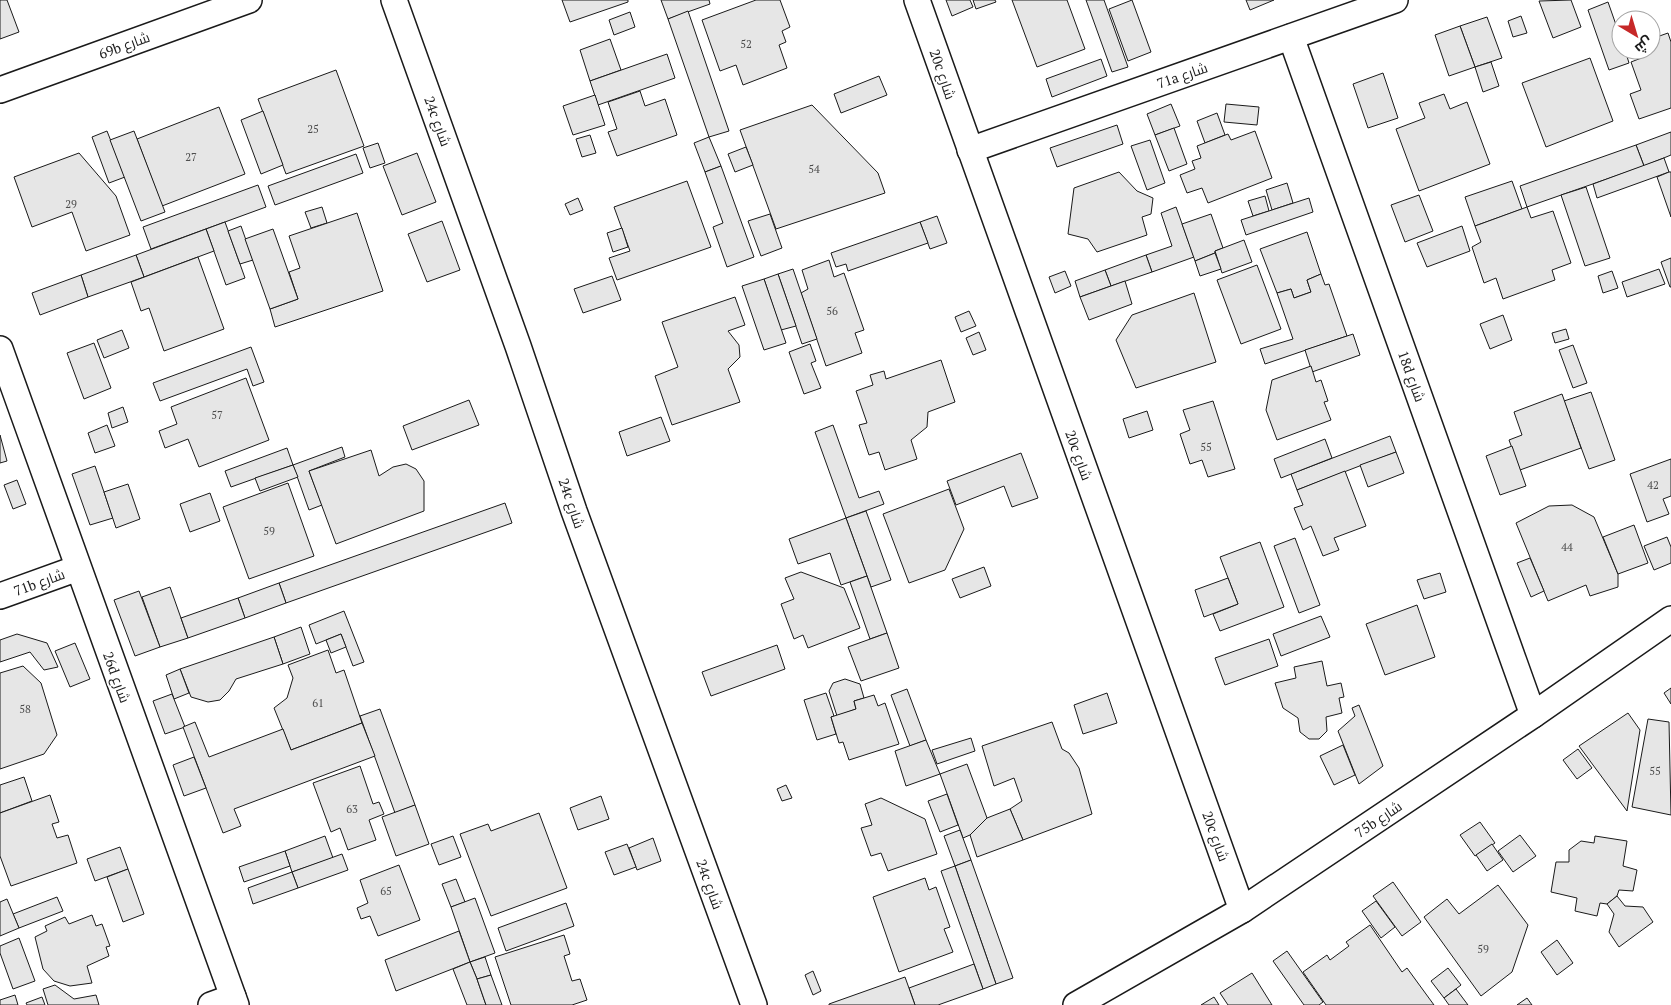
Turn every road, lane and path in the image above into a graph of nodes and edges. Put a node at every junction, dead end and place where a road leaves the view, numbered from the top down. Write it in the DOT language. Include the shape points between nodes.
graph roads {
  1 [pos="249,0"];
  2 [pos="394,0"];
  3 [pos="917,0"];
  4 [pos="1395,0"];
  5 [pos="1291,38"];
  6 [pos="0,90"];
  7 [pos="970,150"];
  8 [pos="0,349"];
  9 [pos="78,568"];
  10 [pos="0,596"];
  11 [pos="1671,619"];
  12 [pos="1533,715"];
  13 [pos="1242,910"];
  14 [pos="227,1002"];
  15 [pos="754,1005"];
  16 [pos="1076,1005"];
  1 -- 6 [label="street, 69b شارع"];
  2 -- 15 [label="street, 24c شارع" via="574,511"];
  3 -- 7 [label="street, 20c شارع"];
  4 -- 5 [label="street, 71a شارع"];
  5 -- 7 [label="street, 71a شارع"];
  5 -- 12 [label="street, 18d شارع"];
  7 -- 13 [label="street, 20c شارع"];
  8 -- 9 [label="street, 26d شارع"];
  9 -- 10 [label="street, 71b شارع"];
  9 -- 14 [label="street, 26d شارع"];
  11 -- 12 [label="street, 75b شارع"];
  12 -- 13 [label="street, 75b شارع"];
  13 -- 16 [label="street, 75b شارع"];
}
